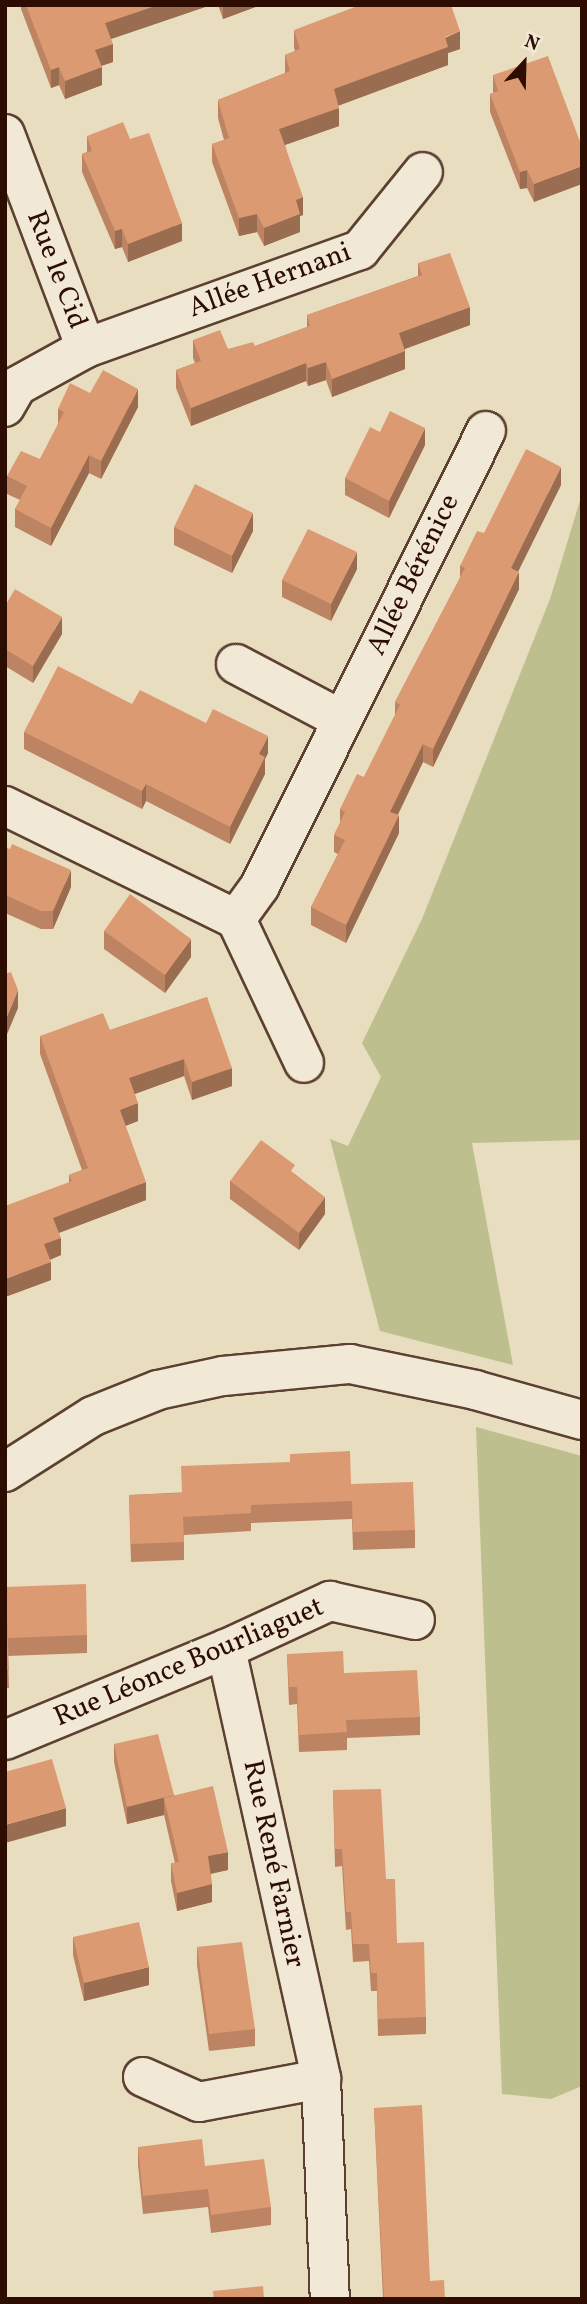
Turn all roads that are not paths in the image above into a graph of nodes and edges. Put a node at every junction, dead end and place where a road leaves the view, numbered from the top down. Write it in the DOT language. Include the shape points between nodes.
graph roads {
  1 [pos="5,134"];
  2 [pos="423,172"];
  3 [pos="86,348"];
  4 [pos="5,407"];
  5 [pos="486,431"];
  6 [pos="236,664"];
  7 [pos="342,720"];
  8 [pos="5,806"];
  9 [pos="236,919"];
  10 [pos="304,1063"];
  11 [pos="582,1420"];
  12 [pos="5,1472"];
  13 [pos="415,1620"];
  14 [pos="226,1649"];
  15 [pos="5,1740"];
  16 [pos="143,2077"];
  17 [pos="321,2079"];
  18 [pos="330,2299"];
  1 -- 3 [label="street, Rue le Cid"];
  2 -- 3 [label="street, Allée Hernani" via="360,250"];
  3 -- 4 [label="street, Rue le Cid" via="17,386"];
  5 -- 7 [label="street, Allée Bérénice"];
  6 -- 7 [label="street"];
  7 -- 9 [label="street, Allée Bérénice" via="260,886"];
  8 -- 9 [label="street"];
  9 -- 10 [label="street"];
  11 -- 12 [label="street" via="475,1390 350,1364 223,1376 158,1390 93,1416"];
  13 -- 14 [label="street, Rue Léonce Bourliaguet" via="330,1601"];
  14 -- 15 [label="street, Rue Léonce Bourliaguet"];
  14 -- 17 [label="street, Rue René Farnier"];
  16 -- 17 [label="street" via="199,2102"];
  17 -- 18 [label="street, Rue René Farnier"];
}
